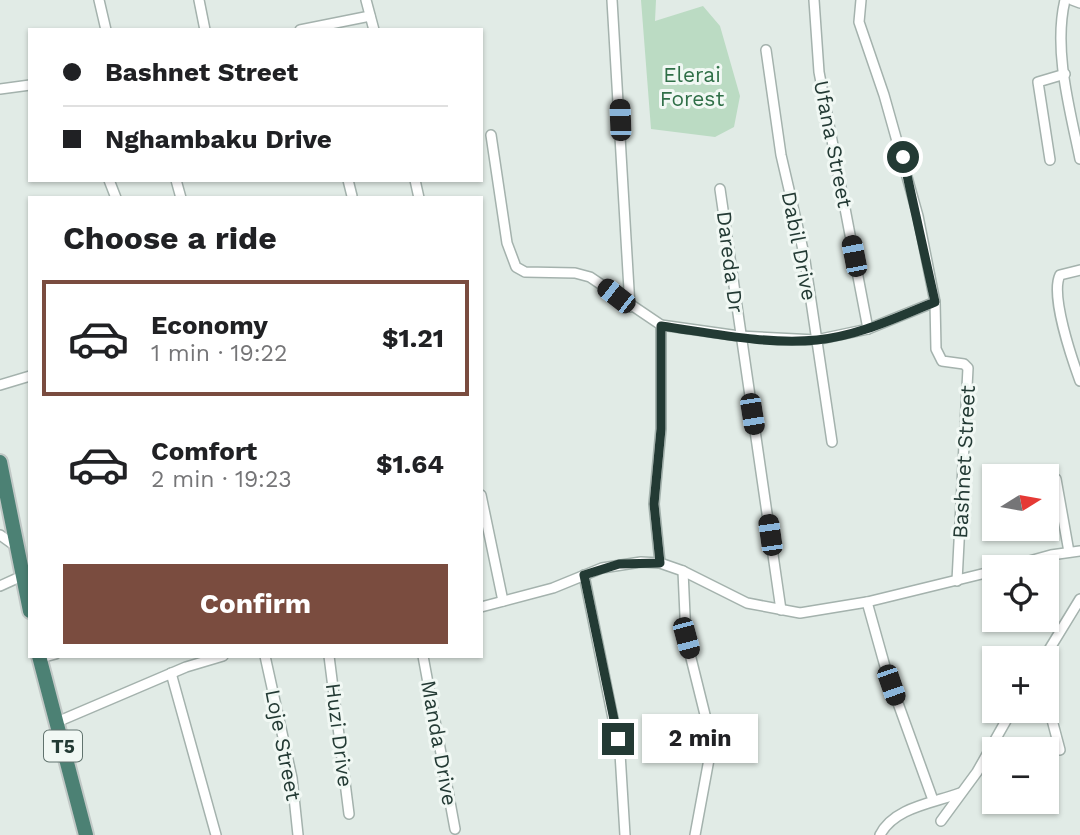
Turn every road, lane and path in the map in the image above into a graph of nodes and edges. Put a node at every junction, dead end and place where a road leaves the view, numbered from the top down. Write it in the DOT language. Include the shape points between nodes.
graph roads {
  1 [pos="99,0"];
  2 [pos="199,0"];
  3 [pos="366,0"];
  4 [pos="612,0"];
  5 [pos="814,0"];
  6 [pos="861,0"];
  7 [pos="1065,0"];
  8 [pos="1072,0"];
  9 [pos="1080,3"];
  10 [pos="370,16"];
  11 [pos="106,28"];
  12 [pos="205,28"];
  13 [pos="310,28"];
  14 [pos="373,28"];
  15 [pos="766,50"];
  16 [pos="1065,74"];
  17 [pos="28,85"];
  18 [pos="0,89"];
  19 [pos="491,135"];
  20 [pos="1080,159"];
  21 [pos="1050,160"];
  22 [pos="720,189"];
  23 [pos="1080,270"];
  24 [pos="935,302"];
  25 [pos="630,307"];
  26 [pos="661,326"];
  27 [pos="868,329"];
  28 [pos="739,336"];
  29 [pos="816,340"];
  30 [pos="28,377"];
  31 [pos="1080,381"];
  32 [pos="0,385"];
  33 [pos="832,442"];
  34 [pos="0,462"];
  35 [pos="1059,496"];
  36 [pos="483,505"];
  37 [pos="0,535"];
  38 [pos="17,547"];
  39 [pos="1080,551"];
  40 [pos="1069,552"];
  41 [pos="1057,555"];
  42 [pos="660,563"];
  43 [pos="683,571"];
  44 [pos="982,574"];
  45 [pos="584,575"];
  46 [pos="22,576"];
  47 [pos="957,581"];
  48 [pos="0,586"];
  49 [pos="1080,599"];
  50 [pos="503,601"];
  51 [pos="28,602"];
  52 [pos="867,602"];
  53 [pos="483,606"];
  54 [pos="781,610"];
  55 [pos="1051,646"];
  56 [pos="40,658"];
  57 [pos="217,658"];
  58 [pos="265,658"];
  59 [pos="329,658"];
  60 [pos="423,658"];
  61 [pos="171,673"];
  62 [pos="57,722"];
  63 [pos="1005,723"];
  64 [pos="1053,723"];
  65 [pos="1060,750"];
  66 [pos="962,792"];
  67 [pos="933,800"];
  68 [pos="349,814"];
  69 [pos="941,821"];
  70 [pos="455,829"];
  71 [pos="86,835"];
  72 [pos="216,835"];
  73 [pos="299,835"];
  74 [pos="625,835"];
  75 [pos="695,835"];
  76 [pos="880,835"];
  1 -- 11 [label="street"];
  2 -- 12 [label="street"];
  3 -- 10 [label="street"];
  4 -- 25 [label="street"];
  5 -- 27 [label="street, Ufana Street" via="821,82"];
  6 -- 24 [label="street, Bashnet Street" via="859,22 903,157"];
  7 -- 16 [label="street" via="1061,29"];
  8 -- 9 [label="street"];
  10 -- 13 [label="street"];
  10 -- 14 [label="street"];
  15 -- 29 [label="street, Dabil Drive"];
  16 -- 20 [label="street"];
  16 -- 21 [label="street" via="1038,82"];
  17 -- 18 [label="street"];
  19 -- 25 [label="street" via="507,243 516,267 525,272 590,277"];
  22 -- 28 [label="street, Dareda Dr"];
  23 -- 31 [label="street" via="1060,275 1058,287 1066,337"];
  24 -- 27 [label="street"];
  24 -- 47 [label="street, Bashnet Street" via="938,357 968,368"];
  25 -- 26 [label="street"];
  26 -- 28 [label="street"];
  26 -- 42 [label="street" via="661,429 654,504"];
  27 -- 29 [label="street"];
  28 -- 29 [label="street"];
  28 -- 54 [label="street, Dareda Dr"];
  29 -- 33 [label="street, Dabil Drive"];
  30 -- 32 [label="street"];
  34 -- 38 [label="highway"];
  35 -- 40 [label="street"];
  36 -- 50 [label="street"];
  37 -- 38 [label="street"];
  38 -- 46 [label="highway"];
  39 -- 40 [label="street"];
  40 -- 41 [label="street"];
  42 -- 43 [label="street"];
  42 -- 45 [label="street" via="619,564"];
  43 -- 54 [label="street" via="747,603"];
  43 -- 75 [label="street" via="686,638 712,743"];
  44 -- 47 [label="street"];
  45 -- 50 [label="street"];
  45 -- 74 [label="street" via="620,753"];
  46 -- 48 [label="street"];
  46 -- 51 [label="highway"];
  47 -- 52 [label="street"];
  49 -- 55 [label="street"];
  50 -- 53 [label="street"];
  52 -- 54 [label="street" via="807,614"];
  52 -- 67 [label="street"];
  56 -- 62 [label="highway, T5"];
  57 -- 61 [label="street"];
  58 -- 73 [label="street, Loje Street" via="292,778"];
  59 -- 68 [label="street, Huzi Drive"];
  60 -- 70 [label="street, Manda Drive"];
  61 -- 62 [label="street"];
  61 -- 72 [label="street"];
  62 -- 71 [label="highway, T5"];
  63 -- 66 [label="street"];
  64 -- 65 [label="street"];
  66 -- 67 [label="street"];
  66 -- 69 [label="street"];
  67 -- 76 [label="street" via="894,820"];
}
